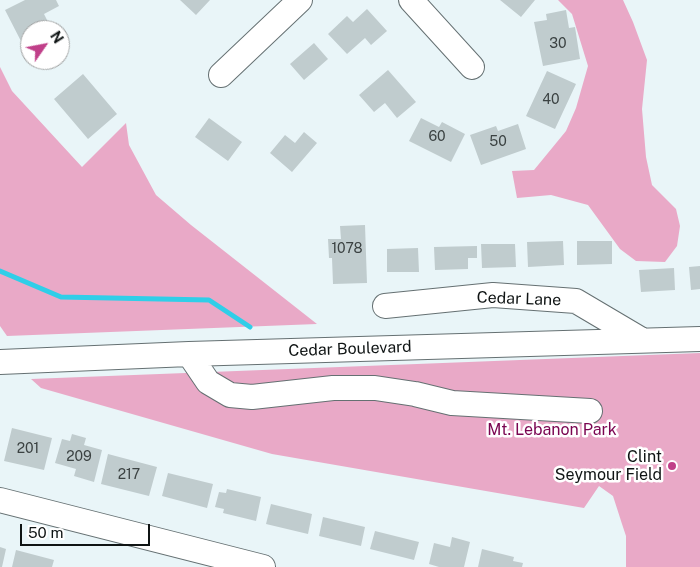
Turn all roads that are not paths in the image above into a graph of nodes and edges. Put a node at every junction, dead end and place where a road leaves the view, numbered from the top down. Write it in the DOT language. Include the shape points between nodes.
graph roads {
  1 [pos="300,0"];
  2 [pos="411,0"];
  3 [pos="472,67"];
  4 [pos="221,75"];
  5 [pos="385,306"];
  6 [pos="700,339"];
  7 [pos="642,340"];
  8 [pos="189,354"];
  9 [pos="0,362"];
  10 [pos="590,411"];
  11 [pos="0,500"];
  12 [pos="263,567"];
  1 -- 4 [label="street"];
  2 -- 3 [label="street"];
  5 -- 7 [label="street, Cedar Lane" via="493,296 576,301"];
  6 -- 7 [label="street, Cedar Boulevard"];
  7 -- 8 [label="street, Cedar Boulevard"];
  8 -- 9 [label="street, Cedar Boulevard"];
  8 -- 10 [label="street" via="208,382 230,395 252,397 324,388 375,388 452,403"];
  11 -- 12 [label="street"];
}
